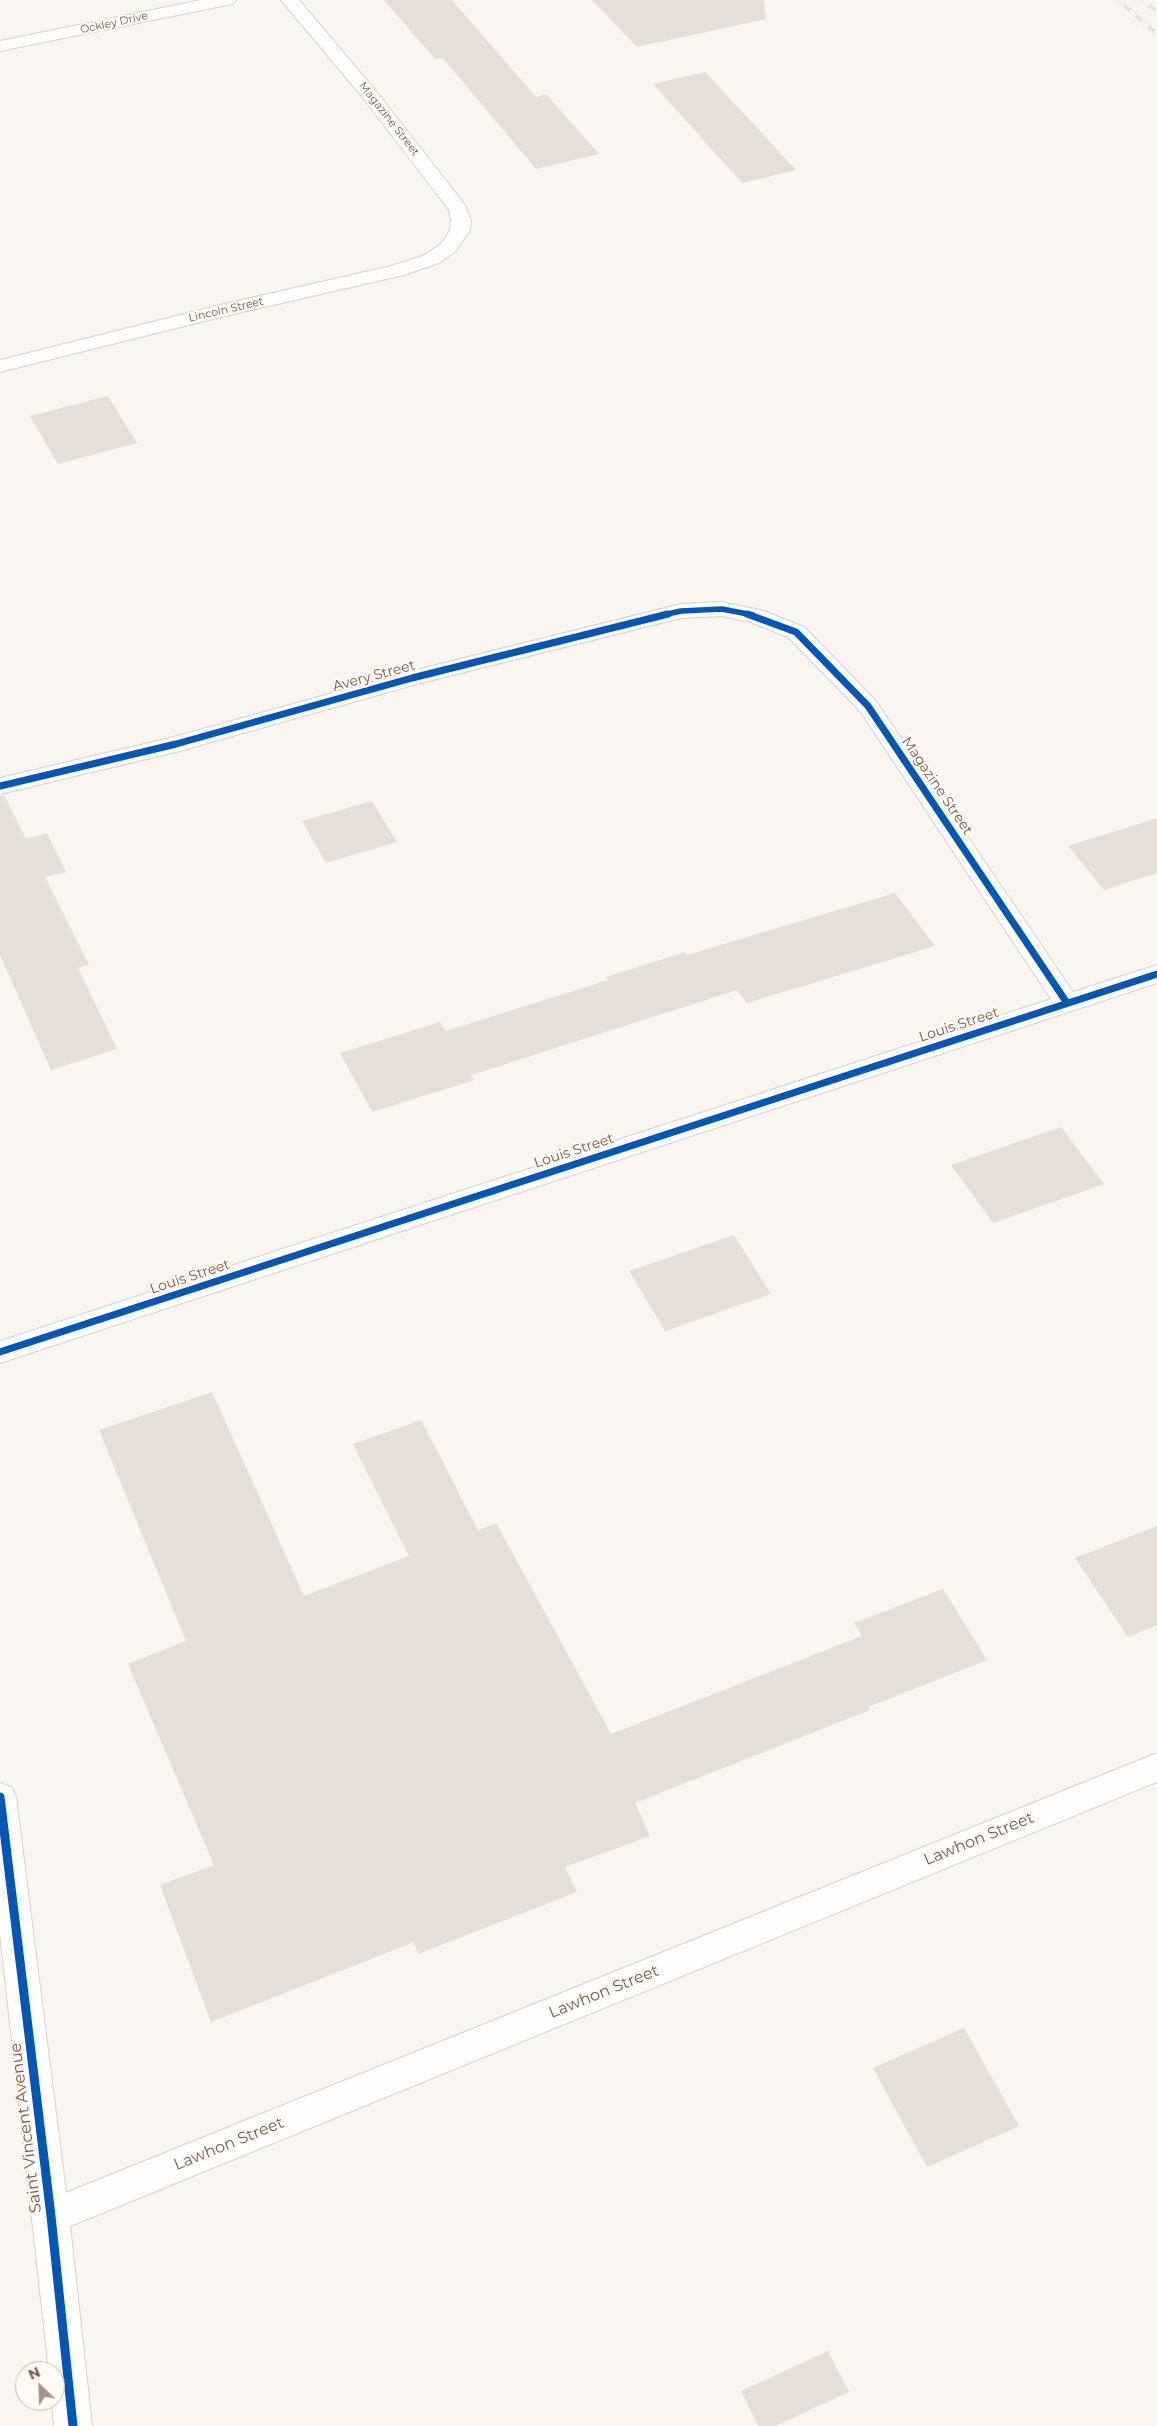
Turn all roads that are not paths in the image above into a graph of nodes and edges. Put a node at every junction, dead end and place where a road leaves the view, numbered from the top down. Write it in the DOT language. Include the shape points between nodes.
graph roads {
  1 [pos="227,0"];
  2 [pos="290,0"];
  3 [pos="0,46"];
  4 [pos="449,247"];
  5 [pos="0,366"];
  6 [pos="756,616"];
  7 [pos="0,786"];
  8 [pos="1157,974"];
  9 [pos="1066,1003"];
  10 [pos="0,1352"];
  11 [pos="1157,1767"];
  12 [pos="0,1797"];
  13 [pos="51,2216"];
  14 [pos="73,2426"];
  1 -- 3 [label="street, Ockley Drive"];
  2 -- 4 [label="street, Magazine Street" via="370,95 458,209 460,230"];
  4 -- 5 [label="street, Lincoln Street" via="432,259 397,271"];
  6 -- 7 [label="street, Avery Street" via="722,609 681,611 412,678 176,744"];
  6 -- 9 [label="street, Magazine Street" via="796,632 868,706"];
  8 -- 9 [label="street, Louis Street"];
  9 -- 10 [label="street, Louis Street"];
  11 -- 13 [label="street, Lawhon Street"];
  12 -- 13 [label="street, Saint Vincent Avenue"];
  13 -- 14 [label="street, Saint Vincent Avenue"];
}
